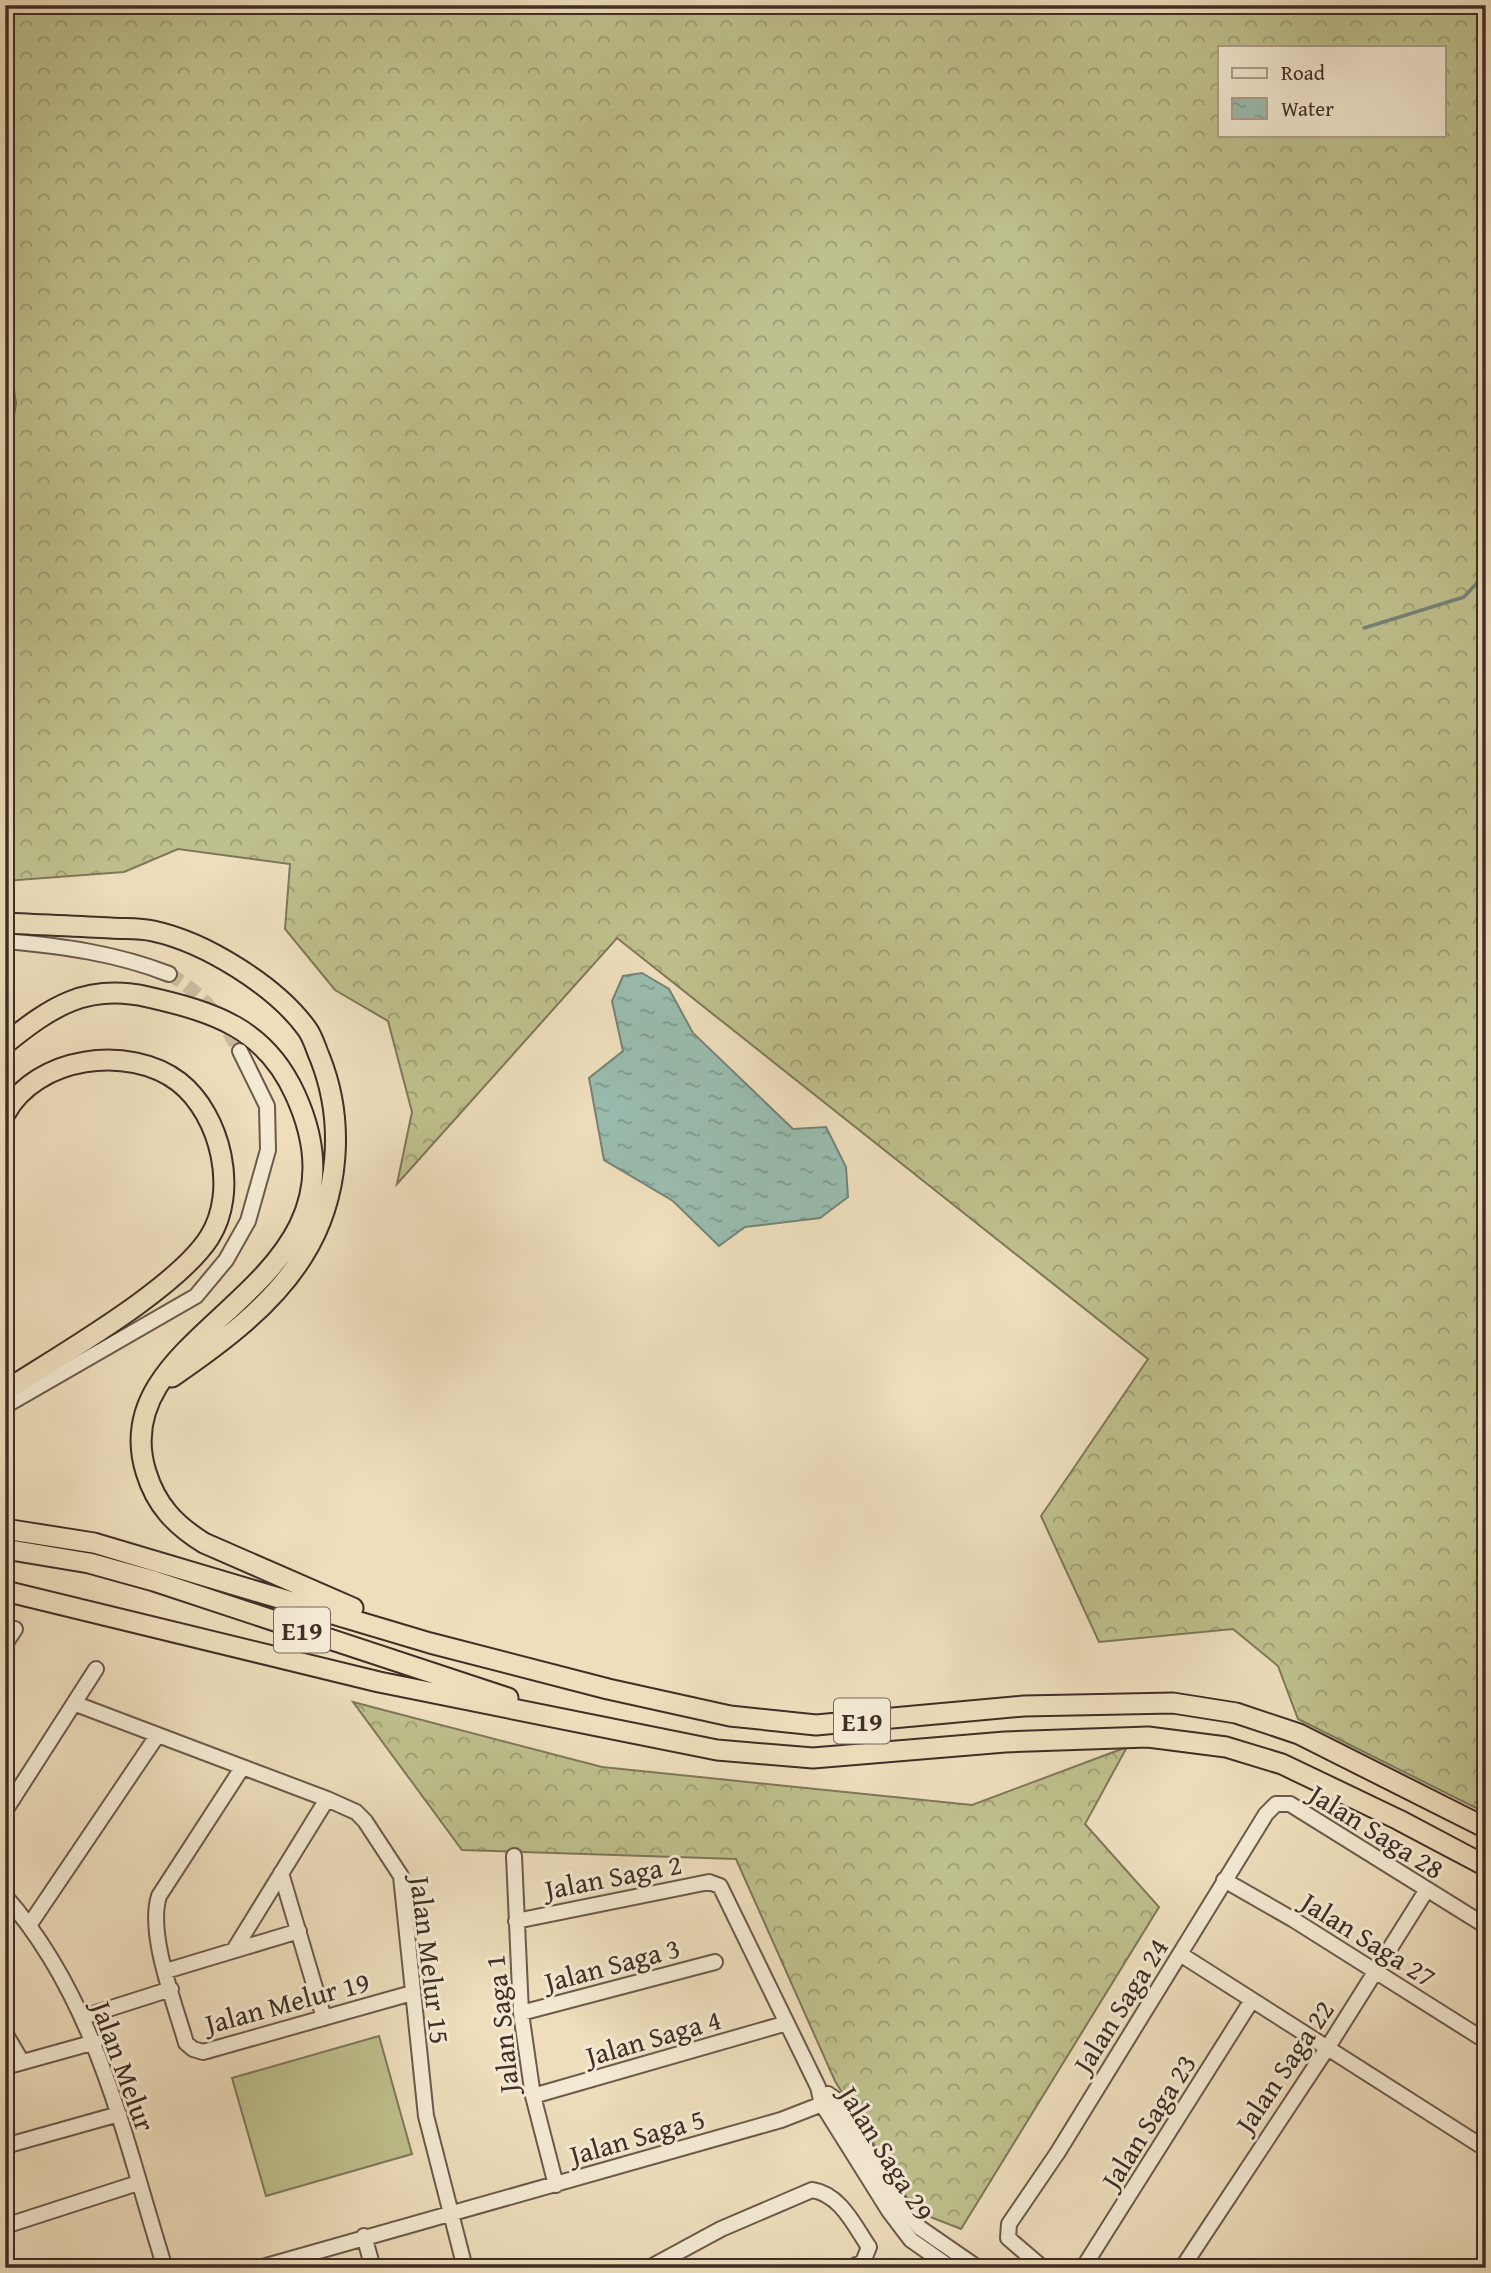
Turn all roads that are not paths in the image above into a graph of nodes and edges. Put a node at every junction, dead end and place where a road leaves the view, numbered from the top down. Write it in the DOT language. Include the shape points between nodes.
graph roads {
  1 [pos="5,923"];
  2 [pos="5,941"];
  3 [pos="169,974"];
  4 [pos="5,1044"];
  5 [pos="240,1051"];
  6 [pos="5,1114"];
  7 [pos="156,1388"];
  8 [pos="5,1391"];
  9 [pos="5,1406"];
  10 [pos="5,1528"];
  11 [pos="5,1549"];
  12 [pos="5,1591"];
  13 [pos="15,1629"];
  14 [pos="430,1643"];
  15 [pos="5,1644"];
  16 [pos="96,1669"];
  17 [pos="76,1704"];
  18 [pos="596,1726"];
  19 [pos="157,1737"];
  20 [pos="242,1768"];
  21 [pos="327,1799"];
  22 [pos="1276,1804"];
  23 [pos="5,1811"];
  24 [pos="1486,1828"];
  25 [pos="514,1856"];
  26 [pos="1486,1866"];
  27 [pos="281,1873"];
  28 [pos="1224,1880"];
  29 [pos="720,1886"];
  30 [pos="1426,1891"];
  31 [pos="5,1896"];
  32 [pos="516,1921"];
  33 [pos="30,1924"];
  34 [pos="1486,1926"];
  35 [pos="299,1931"];
  36 [pos="234,1950"];
  37 [pos="1180,1954"];
  38 [pos="715,1962"];
  39 [pos="166,1970"];
  40 [pos="1376,1971"];
  41 [pos="170,1989"];
  42 [pos="412,1993"];
  43 [pos="1252,2000"];
  44 [pos="521,2013"];
  45 [pos="83,2017"];
  46 [pos="324,2018"];
  47 [pos="787,2023"];
  48 [pos="5,2033"];
  49 [pos="1486,2041"];
  50 [pos="94,2042"];
  51 [pos="1328,2048"];
  52 [pos="22,2062"];
  53 [pos="5,2067"];
  54 [pos="533,2096"];
  55 [pos="829,2102"];
  56 [pos="119,2114"];
  57 [pos="5,2146"];
  58 [pos="1486,2149"];
  59 [pos="138,2183"];
  60 [pos="555,2185"];
  61 [pos="450,2213"];
  62 [pos="5,2226"];
  63 [pos="364,2236"];
  64 [pos="165,2268"];
  65 [pos="259,2268"];
  66 [pos="373,2268"];
  67 [pos="465,2268"];
  68 [pos="649,2268"];
  69 [pos="850,2268"];
  70 [pos="951,2268"];
  71 [pos="978,2268"];
  72 [pos="1043,2268"];
  73 [pos="1083,2268"];
  74 [pos="1182,2268"];
  1 -- 7 [label="highway" via="152,931 188,942 275,995 309,1030 323,1067 334,1104 337,1146 326,1207 303,1256 265,1304"];
  2 -- 3 [label="street" via="75,948"];
  4 -- 7 [label="highway" via="48,1009 84,996 132,993 169,1001 222,1019 258,1038 287,1074 310,1125 314,1174 303,1220 274,1269 194,1340"];
  5 -- 9 [label="street" via="267,1106 268,1150 248,1221 226,1260 196,1296"];
  6 -- 8 [label="highway" via="32,1085 60,1068 98,1061 131,1062 180,1083 195,1100 220,1148 224,1174 221,1205 210,1237 189,1261 139,1302"];
  7 -- 14 [label="highway" via="139,1437 145,1468 163,1508 181,1529"];
  10 -- 14 [label="highway, E19" via="160,1560"];
  11 -- 18 [label="highway, E19" via="89,1563 153,1581"];
  12 -- 18 [label="highway" via="379,1682"];
  13 -- 15 [label="street"];
  14 -- 24 [label="highway, E19" via="730,1716 804,1724 1024,1706 1173,1703 1236,1713 1299,1734"];
  16 -- 17 [label="street"];
  17 -- 19 [label="street, Jalan Melur 15"];
  17 -- 23 [label="street"];
  18 -- 26 [label="highway, E19" via="717,1750 813,1758 1005,1742 1148,1737 1226,1747 1282,1765"];
  19 -- 20 [label="street, Jalan Melur 15"];
  19 -- 33 [label="street"];
  20 -- 21 [label="street, Jalan Melur 15"];
  20 -- 39 [label="street, Jalan Melur 19" via="159,1896 154,1911"];
  21 -- 27 [label="street"];
  21 -- 42 [label="street, Jalan Melur 15" via="365,1821 401,1876"];
  22 -- 28 [label="street, Jalan Saga 24"];
  22 -- 30 [label="street, Jalan Saga 28" via="1290,1804"];
  25 -- 32 [label="street, Jalan Saga 1"];
  27 -- 35 [label="street"];
  27 -- 36 [label="street"];
  28 -- 37 [label="street, Jalan Saga 24"];
  28 -- 40 [label="street, Jalan Saga 27"];
  29 -- 32 [label="street, Jalan Saga 2" via="709,1882"];
  29 -- 47 [label="street, Jalan Saga 29"];
  30 -- 34 [label="street, Jalan Saga 28"];
  30 -- 40 [label="street, Jalan Saga 22"];
  31 -- 33 [label="street, Jalan Melur"];
  32 -- 44 [label="street, Jalan Saga 1"];
  33 -- 45 [label="street, Jalan Melur"];
  35 -- 36 [label="street"];
  35 -- 46 [label="street"];
  36 -- 39 [label="street"];
  37 -- 43 [label="street"];
  37 -- 72 [label="street, Jalan Saga 24" via="1006,2232"];
  38 -- 44 [label="street, Jalan Saga 3"];
  39 -- 41 [label="street, Jalan Melur 19"];
  40 -- 49 [label="street, Jalan Saga 27"];
  40 -- 51 [label="street, Jalan Saga 22"];
  41 -- 45 [label="street"];
  41 -- 46 [label="street, Jalan Melur 19" via="186,2043 202,2052"];
  42 -- 46 [label="street, Jalan Melur 19"];
  42 -- 61 [label="street, Jalan Melur 15" via="426,2116"];
  43 -- 51 [label="street"];
  43 -- 73 [label="street, Jalan Saga 23"];
  44 -- 54 [label="street, Jalan Saga 1"];
  45 -- 50 [label="street, Jalan Melur"];
  47 -- 54 [label="street, Jalan Saga 4"];
  47 -- 55 [label="street, Jalan Saga 29"];
  48 -- 52 [label="street"];
  50 -- 52 [label="street"];
  50 -- 56 [label="street, Jalan Melur"];
  51 -- 58 [label="street"];
  51 -- 74 [label="street, Jalan Saga 22"];
  52 -- 53 [label="street"];
  54 -- 60 [label="street, Jalan Saga 1"];
  55 -- 60 [label="street, Jalan Saga 5"];
  55 -- 70 [label="street, Jalan Saga 29" via="889,2211 911,2240"];
  55 -- 71 [label="street, Jalan Saga 29" via="920,2228"];
  56 -- 57 [label="street"];
  56 -- 59 [label="street, Jalan Melur"];
  59 -- 62 [label="street"];
  59 -- 64 [label="street, Jalan Melur"];
  60 -- 61 [label="street, Jalan Saga 5"];
  61 -- 63 [label="street, Jalan Saga 5"];
  61 -- 67 [label="street, Jalan Melur 15"];
  63 -- 65 [label="street, Jalan Saga 5"];
  63 -- 66 [label="street"];
  68 -- 69 [label="street" via="721,2229 812,2190 834,2198 869,2247 863,2262"];
}
